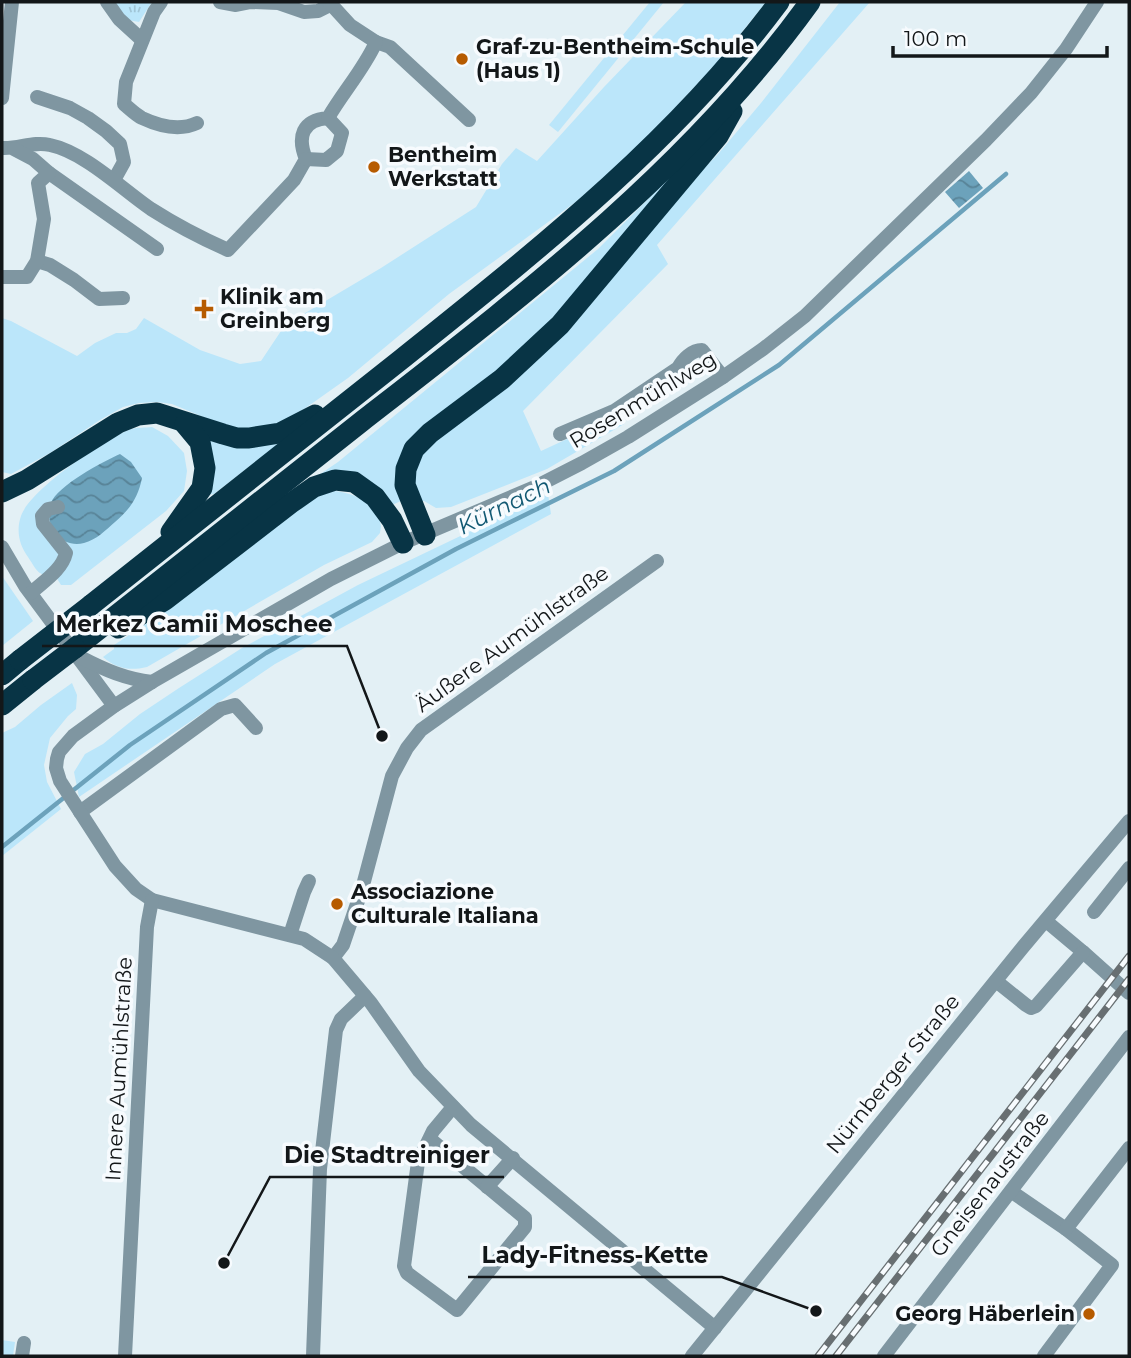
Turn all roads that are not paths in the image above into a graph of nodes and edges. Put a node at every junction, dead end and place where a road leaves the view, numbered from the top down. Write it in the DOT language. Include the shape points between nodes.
graph roads {
  1 [pos="12,2"];
  2 [pos="107,2"];
  3 [pos="161,2"];
  4 [pos="220,2"];
  5 [pos="779,2"];
  6 [pos="810,2"];
  7 [pos="1097,2"];
  8 [pos="330,3"];
  9 [pos="142,40"];
  10 [pos="376,41"];
  11 [pos="753,75"];
  12 [pos="37,97"];
  13 [pos="2,98"];
  14 [pos="328,118"];
  15 [pos="469,120"];
  16 [pos="197,123"];
  17 [pos="8,148"];
  18 [pos="306,159"];
  19 [pos="49,173"];
  20 [pos="114,180"];
  21 [pos="157,248"];
  22 [pos="37,261"];
  23 [pos="2,277"];
  24 [pos="123,298"];
  25 [pos="723,377"];
  26 [pos="337,410"];
  27 [pos="186,424"];
  28 [pos="560,434"];
  29 [pos="2,492"];
  30 [pos="58,507"];
  31 [pos="425,535"];
  32 [pos="403,543"];
  33 [pos="2,547"];
  34 [pos="157,553"];
  35 [pos="657,561"];
  36 [pos="30,593"];
  37 [pos="115,624"];
  38 [pos="76,652"];
  39 [pos="2,675"];
  40 [pos="152,682"];
  41 [pos="2,705"];
  42 [pos="114,706"];
  43 [pos="256,728"];
  44 [pos="78,811"];
  45 [pos="1129,821"];
  46 [pos="1129,868"];
  47 [pos="309,881"];
  48 [pos="152,900"];
  49 [pos="1094,912"];
  50 [pos="1046,921"];
  51 [pos="290,935"];
  52 [pos="1083,952"];
  53 [pos="333,958"];
  54 [pos="996,981"];
  55 [pos="1129,993"];
  56 [pos="365,996"];
  57 [pos="1129,1037"];
  58 [pos="453,1107"];
  59 [pos="430,1139"];
  60 [pos="1129,1148"];
  61 [pos="513,1158"];
  62 [pos="487,1187"];
  63 [pos="1012,1192"];
  64 [pos="1066,1229"];
  65 [pos="715,1328"];
  66 [pos="125,1356"];
  67 [pos="313,1356"];
  68 [pos="692,1356"];
  69 [pos="884,1356"];
  70 [pos="1044,1356"];
  1 -- 13 [label="street"];
  2 -- 9 [label="street"];
  3 -- 9 [label="street"];
  4 -- 8 [label="street" via="278,2 304,12 318,11"];
  5 -- 26 [label="highway" via="675,124 614,184"];
  6 -- 11 [label="highway"];
  7 -- 25 [label="street, Rosenmühlweg" via="1031,93 986,140 805,316"];
  8 -- 10 [label="street" via="350,25"];
  9 -- 16 [label="street" via="126,82 124,104 140,117 172,128"];
  10 -- 14 [label="street"];
  10 -- 15 [label="street" via="390,47"];
  11 -- 31 [label="highway" via="718,136 560,325 502,379 414,449 405,485"];
  11 -- 37 [label="highway" via="692,142 566,259 254,505"];
  12 -- 20 [label="street" via="88,118 120,144 124,162"];
  14 -- 18 [label="street" via="317,119 304,129 300,145"];
  14 -- 18 [label="street" via="342,133 337,150 326,160"];
  17 -- 19 [label="street" via="33,159"];
  17 -- 20 [label="street" via="50,145"];
  18 -- 20 [label="street" via="293,180 228,250 179,226"];
  19 -- 21 [label="street"];
  19 -- 22 [label="street" via="38,183 44,219"];
  22 -- 23 [label="street" via="27,277"];
  22 -- 24 [label="street" via="99,299"];
  25 -- 28 [label="street" via="698,349 614,411"];
  25 -- 31 [label="street, Rosenmühlweg" via="570,469"];
  26 -- 27 [label="highway" via="323,411 260,438 237,438"];
  26 -- 34 [label="highway"];
  27 -- 29 [label="highway" via="172,417 138,415"];
  27 -- 34 [label="highway" via="200,442 205,468 202,488"];
  30 -- 36 [label="street" via="48,509 43,524 66,553 64,562"];
  31 -- 32 [label="street, Rosenmühlweg"];
  32 -- 37 [label="highway" via="375,497 354,482 335,480 291,503 164,600"];
  32 -- 40 [label="street, Rosenmühlweg"];
  33 -- 36 [label="street"];
  34 -- 39 [label="highway, bridge"];
  35 -- 53 [label="street, Äußere Aumühlstraße" via="421,730 392,776 362,889 343,945"];
  36 -- 38 [label="street"];
  37 -- 38 [label="highway"];
  38 -- 40 [label="street" via="109,672"];
  38 -- 41 [label="highway, bridge"];
  38 -- 42 [label="street"];
  40 -- 42 [label="street, Rosenmühlweg"];
  42 -- 44 [label="street" via="60,752 56,768"];
  43 -- 44 [label="street" via="235,705 221,709"];
  44 -- 48 [label="street" via="115,866"];
  45 -- 50 [label="street, Nürnberger Straße"];
  46 -- 49 [label="street"];
  47 -- 51 [label="street"];
  48 -- 51 [label="street"];
  48 -- 66 [label="street, Innere Aumühlstraße"];
  50 -- 52 [label="street"];
  50 -- 54 [label="street, Nürnberger Straße"];
  51 -- 53 [label="street"];
  52 -- 54 [label="street" via="1031,1008"];
  52 -- 55 [label="street"];
  53 -- 56 [label="street"];
  54 -- 65 [label="street, Nürnberger Straße"];
  56 -- 58 [label="street" via="419,1071"];
  56 -- 67 [label="street" via="336,1030 320,1169"];
  57 -- 63 [label="street, Gneisenaustraße"];
  58 -- 59 [label="street"];
  58 -- 61 [label="street"];
  59 -- 62 [label="street"];
  59 -- 62 [label="street" via="418,1161 404,1266 457,1310 525,1227 525,1218"];
  60 -- 64 [label="street"];
  61 -- 62 [label="street"];
  61 -- 65 [label="street"];
  63 -- 64 [label="street"];
  63 -- 69 [label="street, Gneisenaustraße"];
  64 -- 70 [label="street" via="1112,1265"];
  65 -- 68 [label="street, Nürnberger Straße"];
}
